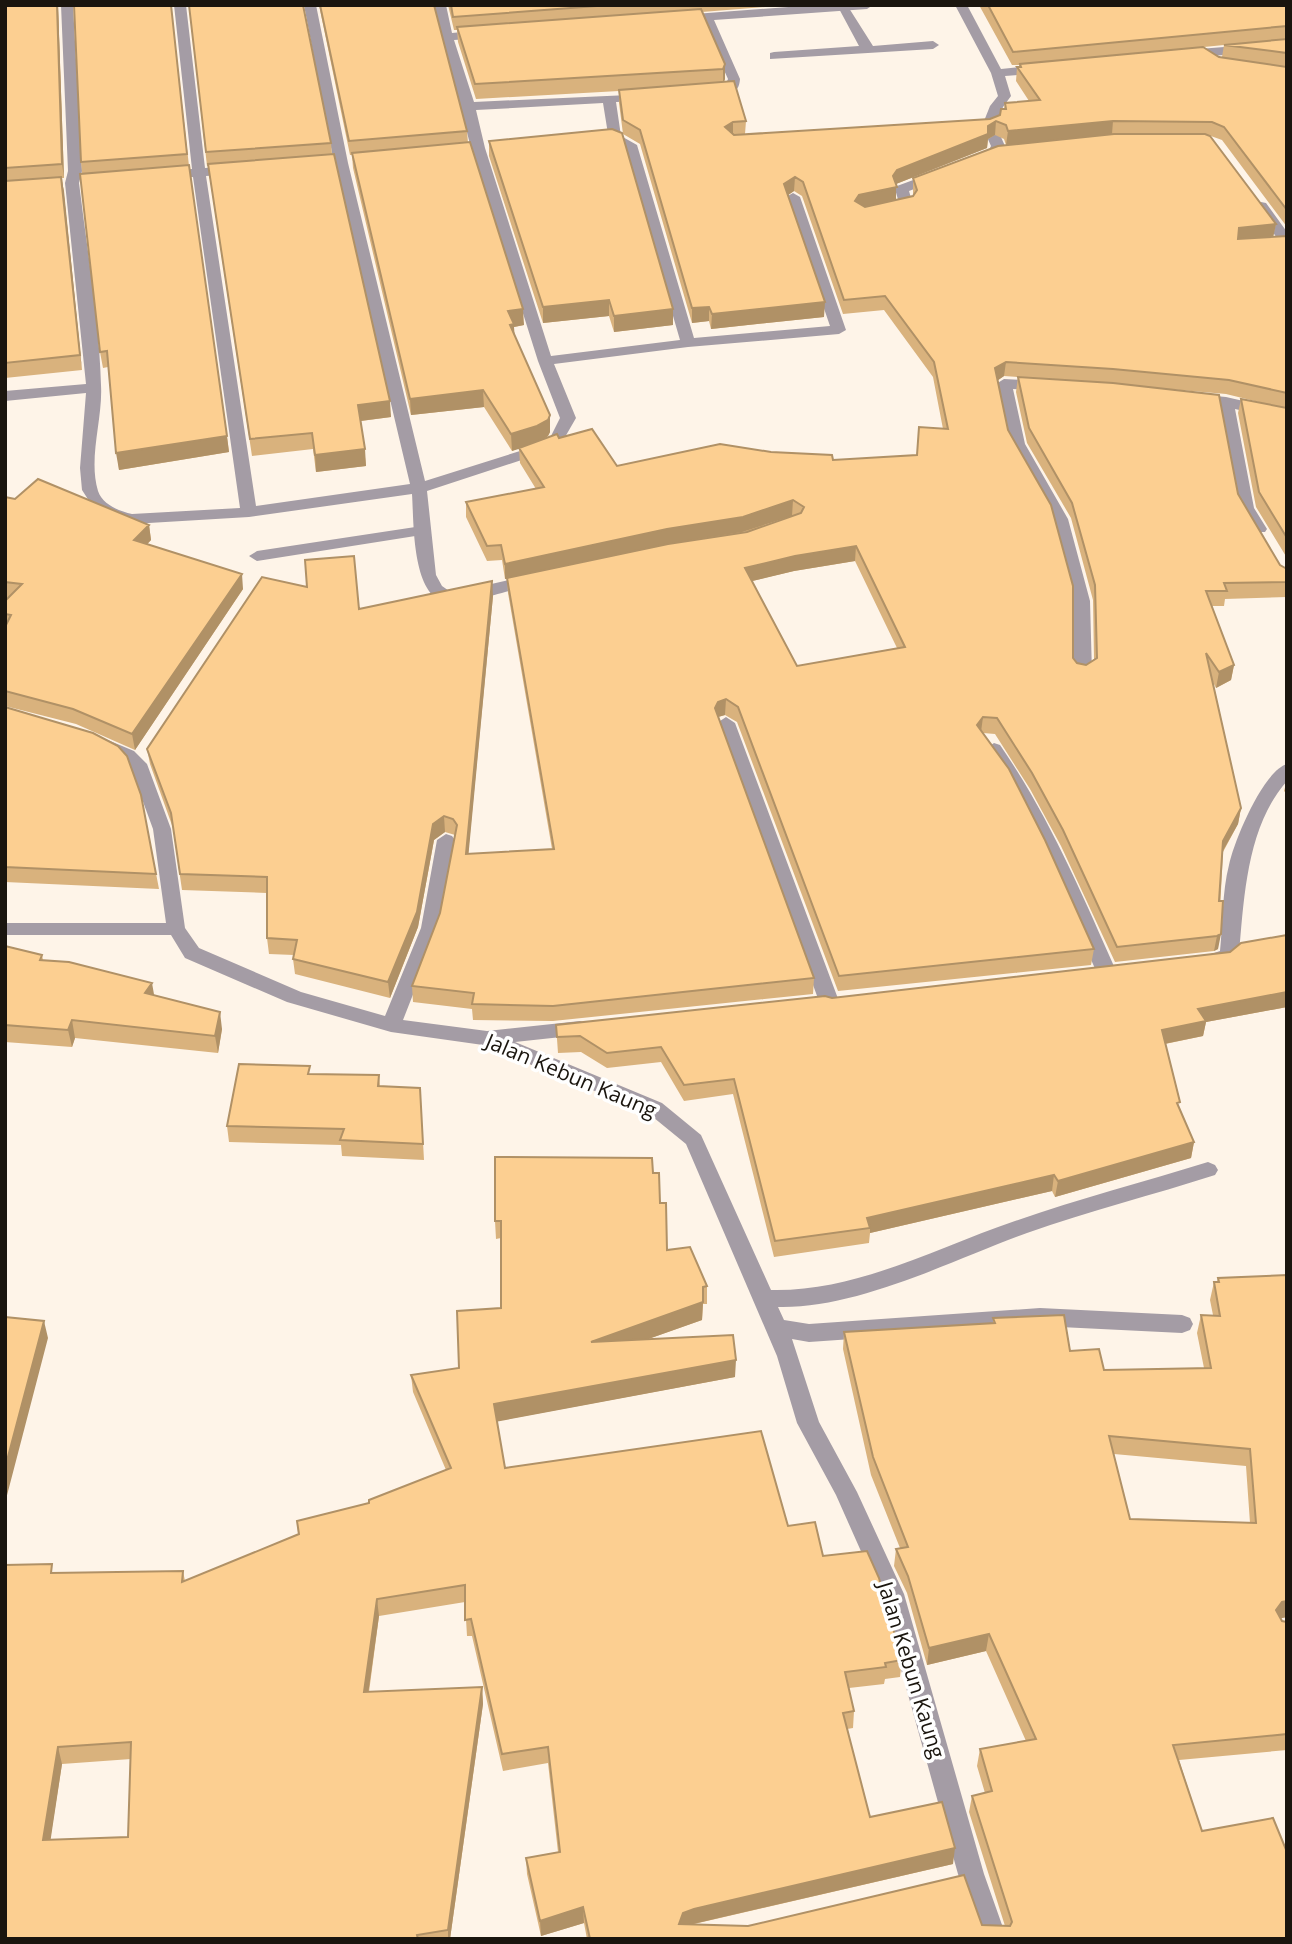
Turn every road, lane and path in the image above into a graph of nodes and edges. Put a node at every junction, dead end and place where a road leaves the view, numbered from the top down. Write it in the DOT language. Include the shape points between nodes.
graph roads {
  1 [pos="67,5"];
  2 [pos="180,5"];
  3 [pos="310,5"];
  4 [pos="440,5"];
  5 [pos="867,5"];
  6 [pos="961,5"];
  7 [pos="842,7"];
  8 [pos="706,17"];
  9 [pos="667,20"];
  10 [pos="497,33"];
  11 [pos="447,37"];
  12 [pos="933,45"];
  13 [pos="1287,46"];
  14 [pos="863,50"];
  15 [pos="1203,52"];
  16 [pos="1175,55"];
  17 [pos="774,56"];
  18 [pos="1224,66"];
  19 [pos="1052,68"];
  20 [pos="997,73"];
  21 [pos="704,94"];
  22 [pos="663,96"];
  23 [pos="608,99"];
  24 [pos="469,106"];
  25 [pos="615,138"];
  26 [pos="582,139"];
  27 [pos="251,169"];
  28 [pos="199,172"];
  29 [pos="148,177"];
  30 [pos="793,197"];
  31 [pos="1256,200"];
  32 [pos="874,213"];
  33 [pos="1283,243"];
  34 [pos="688,343"];
  35 [pos="545,361"];
  36 [pos="1064,387"];
  37 [pos="94,388"];
  38 [pos="5,396"];
  39 [pos="1185,397"];
  40 [pos="1226,402"];
  41 [pos="1287,416"];
  42 [pos="419,488"];
  43 [pos="249,512"];
  44 [pos="422,531"];
  45 [pos="1268,546"];
  46 [pos="257,555"];
  47 [pos="553,576"];
  48 [pos="1083,673"];
  49 [pos="726,723"];
  50 [pos="80,735"];
  51 [pos="987,738"];
  52 [pos="1287,770"];
  53 [pos="446,840"];
  54 [pos="5,929"];
  55 [pos="176,929"];
  56 [pos="1189,964"];
  57 [pos="1107,973"];
  58 [pos="830,1004"];
  59 [pos="391,1025"];
  60 [pos="602,1026"];
  61 [pos="486,1038"];
  62 [pos="1208,1170"];
  63 [pos="764,1298"];
  64 [pos="1182,1324"];
  65 [pos="775,1327"];
  66 [pos="971,1874"];
  67 [pos="944,1880"];
  68 [pos="995,1939"];
  1 -- 37 [label="street" via="72,183"];
  2 -- 28 [label="street"];
  3 -- 42 [label="street" via="341,163"];
  4 -- 11 [label="street"];
  5 -- 7 [label="street"];
  6 -- 20 [label="street"];
  7 -- 8 [label="street"];
  7 -- 14 [label="street" via="867,46"];
  8 -- 9 [label="street"];
  8 -- 21 [label="street" via="734,79 728,92"];
  10 -- 11 [label="street"];
  11 -- 24 [label="street"];
  12 -- 14 [label="street"];
  13 -- 15 [label="street"];
  14 -- 17 [label="street"];
  15 -- 16 [label="street"];
  15 -- 18 [label="street" via="1210,61"];
  19 -- 20 [label="street"];
  20 -- 32 [label="street" via="1005,96 982,126 1001,152 902,189 906,205"];
  22 -- 23 [label="street"];
  23 -- 24 [label="street"];
  23 -- 25 [label="street"];
  24 -- 35 [label="street"];
  25 -- 26 [label="street"];
  25 -- 34 [label="street" via="630,145"];
  27 -- 28 [label="street"];
  28 -- 29 [label="street"];
  28 -- 43 [label="street"];
  30 -- 34 [label="street" via="839,330"];
  31 -- 33 [label="street"];
  34 -- 35 [label="street"];
  35 -- 42 [label="street" via="568,418 556,441"];
  36 -- 48 [label="street" via="1004,384 1017,444 1060,520 1082,601"];
  37 -- 38 [label="street"];
  37 -- 43 [label="street" via="88,483 101,507 132,519"];
  39 -- 40 [label="street"];
  40 -- 41 [label="street"];
  40 -- 45 [label="street" via="1246,508"];
  42 -- 43 [label="street"];
  42 -- 44 [label="street"];
  44 -- 46 [label="street"];
  44 -- 47 [label="street" via="428,575 441,595 463,596"];
  49 -- 58 [label="street"];
  50 -- 55 [label="street" via="142,759 162,829"];
  51 -- 57 [label="street" via="1017,782 1054,854"];
  52 -- 56 [label="street" via="1267,792 1238,864 1228,954 1220,960"];
  53 -- 59 [label="street" via="430,928"];
  54 -- 55 [label="street"];
  55 -- 59 [label="street, Jalan Kebun Kaung" via="192,953 209,961 294,998"];
  59 -- 61 [label="street, Jalan Kebun Kaung"];
  60 -- 61 [label="street"];
  61 -- 63 [label="street, Jalan Kebun Kaung" via="655,1108 694,1140"];
  62 -- 63 [label="street" via="1024,1227 867,1284 803,1299"];
  63 -- 65 [label="street, Jalan Kebun Kaung"];
  64 -- 65 [label="street" via="1040,1317 808,1333"];
  65 -- 66 [label="street, Jalan Kebun Kaung" via="808,1423 892,1594"];
  66 -- 67 [label="street"];
  66 -- 68 [label="street, Jalan Kebun Kaung"];
}
